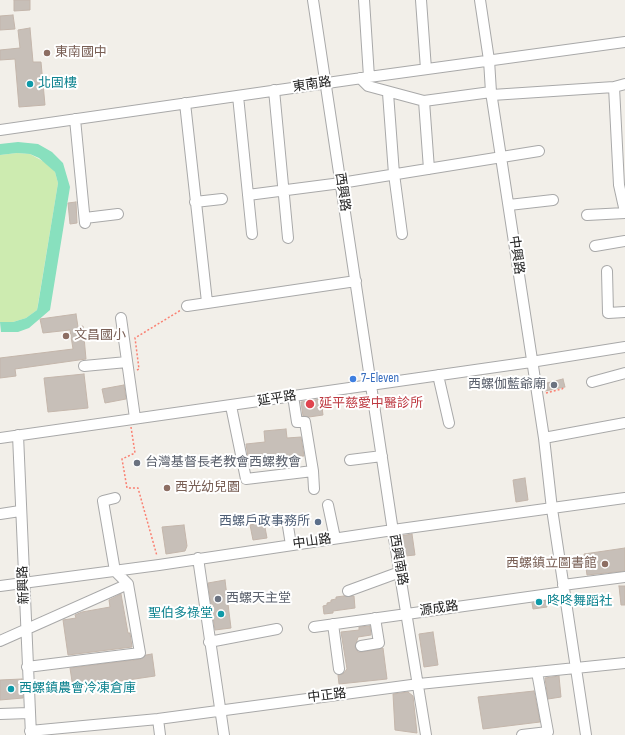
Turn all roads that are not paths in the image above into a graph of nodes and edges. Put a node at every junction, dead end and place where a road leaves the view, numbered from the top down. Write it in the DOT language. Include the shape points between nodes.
graph roads {
  1 [pos="313,0"];
  2 [pos="364,0"];
  3 [pos="421,0"];
  4 [pos="480,0"];
  5 [pos="625,42"];
  6 [pos="489,60"];
  7 [pos="426,69"];
  8 [pos="364,77"];
  9 [pos="327,83"];
  10 [pos="625,84"];
  11 [pos="614,87"];
  12 [pos="274,90"];
  13 [pos="388,93"];
  14 [pos="491,94"];
  15 [pos="238,96"];
  16 [pos="424,101"];
  17 [pos="185,103"];
  18 [pos="75,119"];
  19 [pos="0,130"];
  20 [pos="622,138"];
  21 [pos="540,151"];
  22 [pos="501,156"];
  23 [pos="429,169"];
  24 [pos="394,174"];
  25 [pos="341,183"];
  26 [pos="285,189"];
  27 [pos="248,195"];
  28 [pos="222,199"];
  29 [pos="553,200"];
  30 [pos="195,202"];
  31 [pos="509,205"];
  32 [pos="625,212"];
  33 [pos="118,214"];
  34 [pos="587,215"];
  35 [pos="252,234"];
  36 [pos="402,234"];
  37 [pos="288,238"];
  38 [pos="625,241"];
  39 [pos="595,246"];
  40 [pos="607,271"];
  41 [pos="356,281"];
  42 [pos="207,302"];
  43 [pos="187,306"];
  44 [pos="625,312"];
  45 [pos="121,318"];
  46 [pos="625,347"];
  47 [pos="127,362"];
  48 [pos="531,362"];
  49 [pos="84,366"];
  50 [pos="625,373"];
  51 [pos="438,375"];
  52 [pos="592,382"];
  53 [pos="371,385"];
  54 [pos="293,396"];
  55 [pos="232,406"];
  56 [pos="132,419"];
  57 [pos="449,422"];
  58 [pos="625,423"];
  59 [pos="18,435"];
  60 [pos="0,438"];
  61 [pos="544,438"];
  62 [pos="382,456"];
  63 [pos="350,460"];
  64 [pos="313,471"];
  65 [pos="314,489"];
  66 [pos="115,498"];
  67 [pos="625,498"];
  68 [pos="328,505"];
  69 [pos="552,509"];
  70 [pos="20,511"];
  71 [pos="0,514"];
  72 [pos="287,520"];
  73 [pos="393,530"];
  74 [pos="335,538"];
  75 [pos="291,545"];
  76 [pos="198,558"];
  77 [pos="115,571"];
  78 [pos="400,572"];
  79 [pos="625,577"];
  80 [pos="24,583"];
  81 [pos="128,584"];
  82 [pos="0,586"];
  83 [pos="564,589"];
  84 [pos="348,590"];
  85 [pos="407,614"];
  86 [pos="375,618"];
  87 [pos="333,624"];
  88 [pos="314,627"];
  89 [pos="277,629"];
  90 [pos="25,631"];
  91 [pos="0,641"];
  92 [pos="209,642"];
  93 [pos="361,646"];
  94 [pos="625,663"];
  95 [pos="27,667"];
  96 [pos="575,668"];
  97 [pos="339,669"];
  98 [pos="537,672"];
  99 [pos="419,684"];
  100 [pos="220,709"];
  101 [pos="29,713"];
  102 [pos="0,714"];
  103 [pos="158,718"];
  104 [pos="30,733"];
  105 [pos="160,735"];
  106 [pos="224,735"];
  107 [pos="426,735"];
  108 [pos="522,735"];
  109 [pos="586,735"];
  1 -- 9 [label="street, 西興路"];
  2 -- 8 [label="street"];
  3 -- 7 [label="street"];
  4 -- 6 [label="street, 中興路"];
  5 -- 6 [label="street, 東南路"];
  6 -- 7 [label="street, 東南路"];
  6 -- 14 [label="street, 中興路"];
  7 -- 8 [label="street, 東南路"];
  8 -- 9 [label="street, 東南路"];
  8 -- 13 [label="street" via="368,86"];
  9 -- 12 [label="street, 東南路"];
  9 -- 25 [label="street, 西興路"];
  10 -- 11 [label="street"];
  11 -- 14 [label="street"];
  11 -- 20 [label="street"];
  12 -- 15 [label="street, 東南路"];
  12 -- 26 [label="street"];
  13 -- 16 [label="street"];
  13 -- 24 [label="street"];
  14 -- 16 [label="street"];
  14 -- 22 [label="street, 中興路"];
  15 -- 17 [label="street, 東南路"];
  15 -- 27 [label="street"];
  16 -- 23 [label="street"];
  17 -- 18 [label="street, 東南路"];
  17 -- 30 [label="street"];
  18 -- 19 [label="street, 東南路"];
  18 -- 33 [label="street" via="85,220"];
  20 -- 32 [label="street" via="619,185"];
  21 -- 22 [label="street"];
  22 -- 23 [label="street"];
  22 -- 31 [label="street, 中興路"];
  23 -- 24 [label="street"];
  24 -- 25 [label="street"];
  24 -- 36 [label="street"];
  25 -- 26 [label="street"];
  25 -- 41 [label="street, 西興路"];
  26 -- 27 [label="street"];
  26 -- 37 [label="street"];
  27 -- 35 [label="street"];
  28 -- 30 [label="street"];
  29 -- 31 [label="street"];
  30 -- 42 [label="street"];
  31 -- 48 [label="street, 中興路"];
  32 -- 34 [label="street"];
  38 -- 39 [label="street"];
  40 -- 44 [label="street" via="608,313"];
  41 -- 42 [label="street"];
  41 -- 53 [label="street, 西興路"];
  42 -- 43 [label="street"];
  45 -- 47 [label="street"];
  46 -- 48 [label="street, 延平路"];
  47 -- 49 [label="street"];
  47 -- 56 [label="street"];
  48 -- 51 [label="street, 延平路"];
  48 -- 61 [label="street, 中興路"];
  50 -- 52 [label="street"];
  51 -- 53 [label="street, 延平路"];
  51 -- 57 [label="street"];
  53 -- 54 [label="street, 延平路"];
  53 -- 62 [label="street, 西興南路"];
  54 -- 55 [label="street, 延平路"];
  54 -- 64 [label="street" via="297,422 305,422"];
  55 -- 56 [label="street, 延平路"];
  55 -- 64 [label="street" via="246,479"];
  56 -- 59 [label="street, 延平路"];
  58 -- 61 [label="street"];
  59 -- 60 [label="street, 延平路"];
  59 -- 70 [label="street, 新興路"];
  61 -- 69 [label="street, 中興路"];
  62 -- 63 [label="street"];
  62 -- 73 [label="street, 西興南路"];
  64 -- 65 [label="street"];
  66 -- 77 [label="street" via="104,501"];
  67 -- 69 [label="street, 中山路"];
  68 -- 74 [label="street"];
  69 -- 73 [label="street, 中山路"];
  69 -- 83 [label="street, 中興路"];
  70 -- 71 [label="street"];
  70 -- 80 [label="street, 新興路"];
  72 -- 75 [label="street"];
  73 -- 74 [label="street, 中山路"];
  73 -- 78 [label="street, 西興南路"];
  74 -- 75 [label="street, 中山路"];
  75 -- 76 [label="street, 中山路"];
  76 -- 77 [label="street, 中山路"];
  76 -- 92 [label="street"];
  77 -- 80 [label="street, 中山路"];
  77 -- 81 [label="street"];
  78 -- 84 [label="street"];
  78 -- 85 [label="street, 西興南路"];
  79 -- 83 [label="street, 源成路"];
  80 -- 82 [label="street, 中山路"];
  80 -- 90 [label="street, 新興路"];
  81 -- 90 [label="street"];
  81 -- 95 [label="street" via="140,652"];
  83 -- 85 [label="street, 源成路"];
  83 -- 96 [label="street, 中興路"];
  85 -- 86 [label="street, 源成路"];
  85 -- 99 [label="street, 西興南路"];
  86 -- 87 [label="street, 源成路"];
  86 -- 93 [label="street" via="379,643"];
  87 -- 88 [label="street, 源成路"];
  87 -- 97 [label="street"];
  89 -- 92 [label="street"];
  90 -- 91 [label="street"];
  90 -- 95 [label="street, 新興路"];
  92 -- 100 [label="street"];
  94 -- 96 [label="street, 中正路"];
  95 -- 101 [label="street, 新興路"];
  96 -- 98 [label="street, 中正路"];
  96 -- 109 [label="street, 中興路"];
  98 -- 99 [label="street, 中正路"];
  98 -- 108 [label="street" via="548,732"];
  99 -- 100 [label="street, 中正路"];
  99 -- 107 [label="street, 西興南路"];
  100 -- 103 [label="street, 中正路"];
  100 -- 106 [label="street"];
  101 -- 102 [label="street"];
  101 -- 104 [label="street, 新興路"];
  103 -- 104 [label="street, 中正路"];
  103 -- 105 [label="street"];
}
